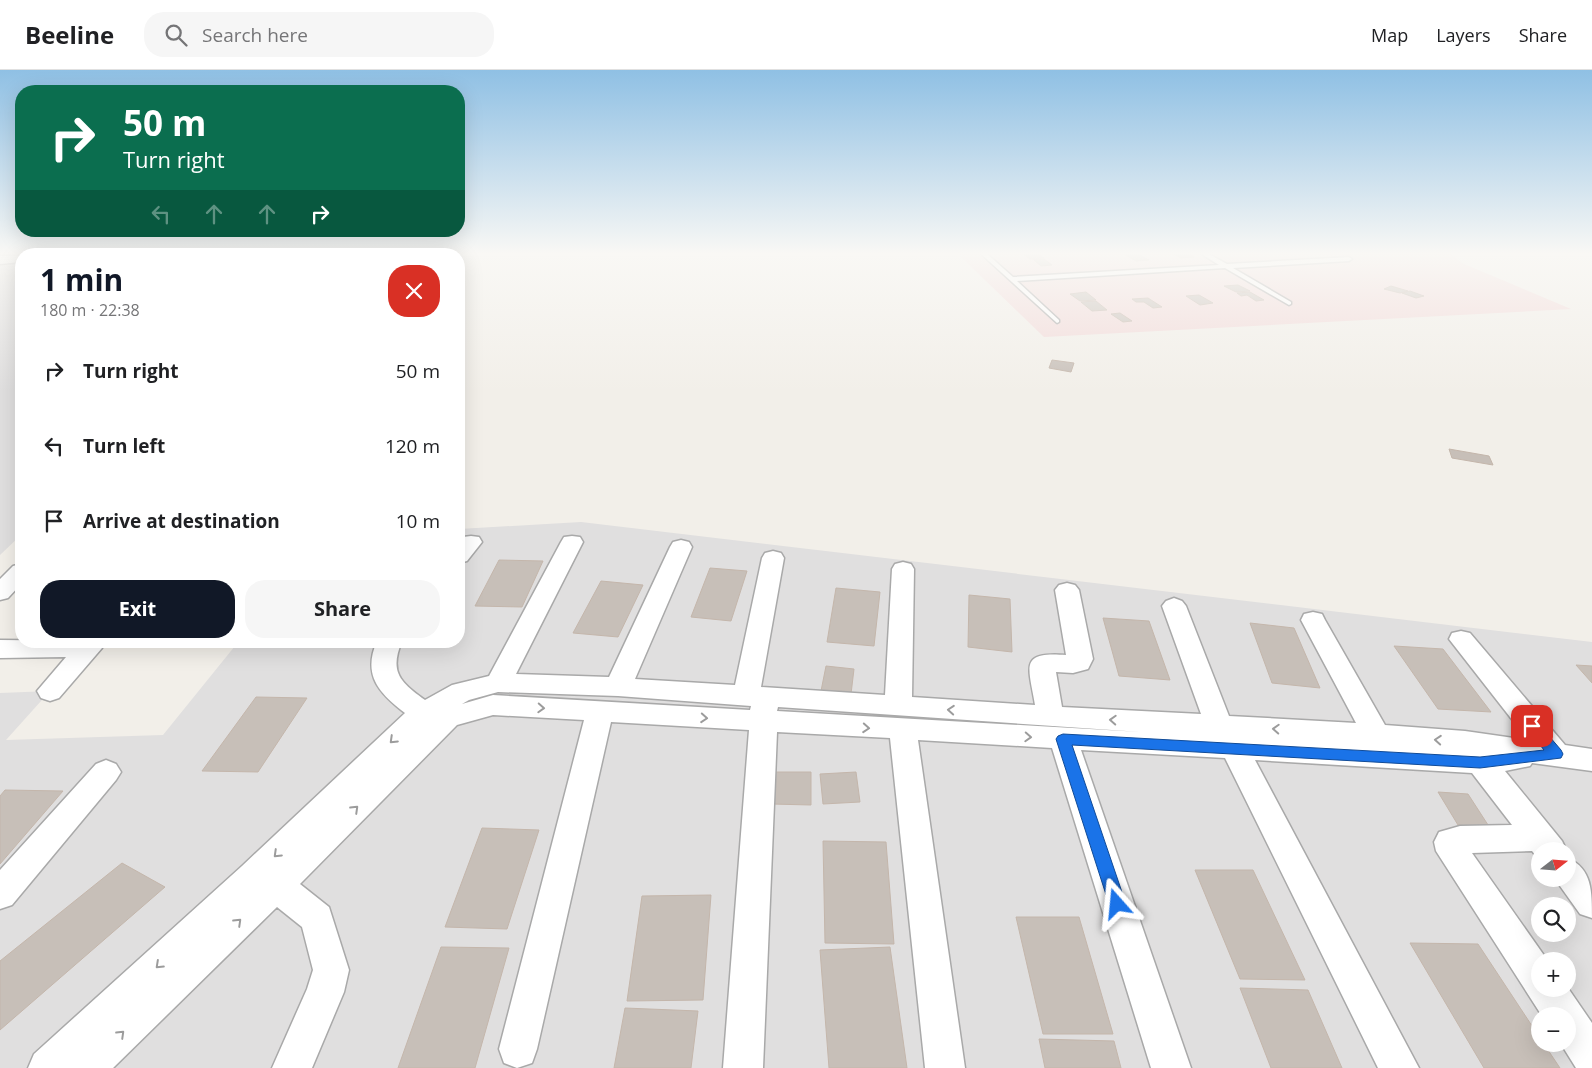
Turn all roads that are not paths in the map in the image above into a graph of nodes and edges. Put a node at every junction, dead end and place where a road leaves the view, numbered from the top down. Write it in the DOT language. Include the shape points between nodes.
graph roads {
  1 [pos="1034,300"];
  2 [pos="1283,300"];
  3 [pos="1289,303"];
  4 [pos="1057,321"];
  5 [pos="572,542"];
  6 [pos="681,547"];
  7 [pos="773,558"];
  8 [pos="903,569"];
  9 [pos="15,577"];
  10 [pos="1067,590"];
  11 [pos="0,593"];
  12 [pos="1174,606"];
  13 [pos="1313,620"];
  14 [pos="1461,639"];
  15 [pos="386,648"];
  16 [pos="0,649"];
  17 [pos="498,683"];
  18 [pos="50,691"];
  19 [pos="609,699"];
  20 [pos="758,705"];
  21 [pos="424,713"];
  22 [pos="900,718"];
  23 [pos="1056,728"];
  24 [pos="1376,735"];
  25 [pos="1227,737"];
  26 [pos="1473,752"];
  27 [pos="1556,754"];
  28 [pos="1592,760"];
  29 [pos="106,772"];
  30 [pos="1544,842"];
  31 [pos="1531,843"];
  32 [pos="265,881"];
  33 [pos="1576,882"];
  34 [pos="0,894"];
  35 [pos="1592,903"];
  36 [pos="1531,968"];
  37 [pos="1576,1033"];
  38 [pos="518,1049"];
  39 [pos="1592,1057"];
  40 [pos="48,1068"];
  41 [pos="85,1068"];
  42 [pos="292,1068"];
  43 [pos="743,1068"];
  44 [pos="946,1068"];
  45 [pos="1171,1068"];
  46 [pos="1399,1068"];
  1 -- 4 [label="lane"];
  2 -- 3 [label="lane"];
  5 -- 17 [label="street"];
  6 -- 19 [label="street"];
  7 -- 20 [label="street"];
  8 -- 22 [label="street"];
  9 -- 11 [label="street"];
  10 -- 23 [label="street" via="1079,663 1045,662 1042,666"];
  12 -- 25 [label="street"];
  13 -- 24 [label="street"];
  14 -- 27 [label="street"];
  15 -- 21 [label="street" via="384,675 395,691"];
  16 -- 18 [label="street" via="89,648"];
  17 -- 19 [label="street"];
  17 -- 21 [label="street" via="461,692"];
  19 -- 20 [label="street"];
  32 -- 19 [label="street, one-way" via="447,718 493,705"];
  19 -- 38 [label="street"];
  20 -- 22 [label="street"];
  20 -- 43 [label="street"];
  21 -- 32 [label="street, one-way" via="401,733"];
  22 -- 23 [label="street"];
  22 -- 44 [label="street"];
  23 -- 25 [label="street"];
  23 -- 45 [label="street"];
  24 -- 25 [label="street, one-way"];
  26 -- 24 [label="street, one-way"];
  25 -- 26 [label="street"];
  25 -- 46 [label="street"];
  26 -- 27 [label="street"];
  26 -- 30 [label="street"];
  27 -- 28 [label="street"];
  29 -- 34 [label="street"];
  31 -- 36 [label="street" via="1450,842 1452,852"];
  32 -- 40 [label="street, one-way"];
  41 -- 32 [label="street, one-way"];
  32 -- 42 [label="street" via="317,918 330,970 325,992"];
  33 -- 35 [label="street"];
  37 -- 39 [label="street"];
}
